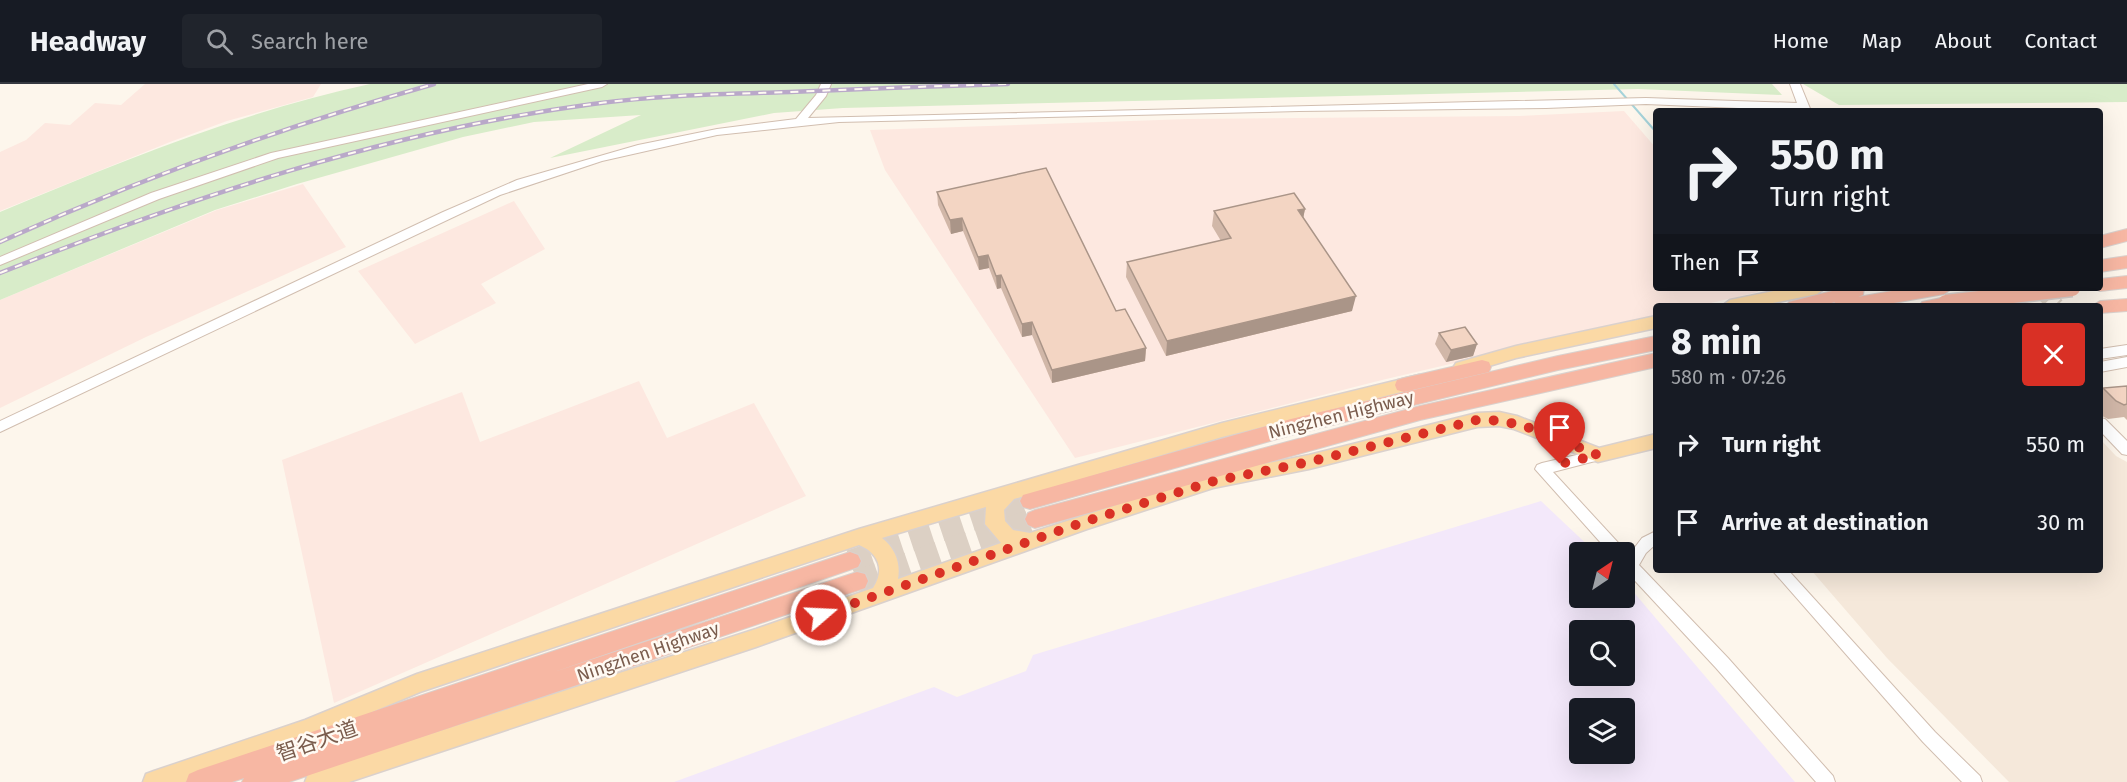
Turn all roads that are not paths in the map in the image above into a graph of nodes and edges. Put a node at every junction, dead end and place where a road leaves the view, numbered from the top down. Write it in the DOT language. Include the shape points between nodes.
graph roads {
  1 [pos="602,84"];
  2 [pos="826,84"];
  3 [pos="1795,84"];
  4 [pos="1647,101"];
  5 [pos="1653,108"];
  6 [pos="1804,108"];
  7 [pos="800,121"];
  8 [pos="2127,235"];
  9 [pos="2103,241"];
  10 [pos="2127,249"];
  11 [pos="2103,252"];
  12 [pos="1,261"];
  13 [pos="2127,262"];
  14 [pos="2103,266"];
  15 [pos="2127,282"];
  16 [pos="2103,285"];
  17 [pos="1802,291"];
  18 [pos="1857,291"];
  19 [pos="2027,291"];
  20 [pos="1938,297"];
  21 [pos="1744,303"];
  22 [pos="1808,303"];
  23 [pos="1874,303"];
  24 [pos="2127,305"];
  25 [pos="2103,307"];
  26 [pos="1653,323"];
  27 [pos="1653,336"];
  28 [pos="1653,344"];
  29 [pos="2127,350"];
  30 [pos="2103,354"];
  31 [pos="1653,362"];
  32 [pos="1653,362"];
  33 [pos="2127,362"];
  34 [pos="2103,366"];
  35 [pos="1404,385"];
  36 [pos="2103,426"];
  37 [pos="0,427"];
  38 [pos="2103,437"];
  39 [pos="1653,442"];
  40 [pos="2127,450"];
  41 [pos="1598,455"];
  42 [pos="2127,457"];
  43 [pos="1214,481"];
  44 [pos="1012,491"];
  45 [pos="859,537"];
  46 [pos="1043,537"];
  47 [pos="1653,538"];
  48 [pos="1609,542"];
  49 [pos="1635,555"];
  50 [pos="1635,570"];
  51 [pos="853,571"];
  52 [pos="1782,573"];
  53 [pos="880,594"];
  54 [pos="312,763"];
  55 [pos="154,782"];
  56 [pos="198,782"];
  57 [pos="255,782"];
  58 [pos="1827,782"];
  59 [pos="1974,782"];
  1 -- 12 [label="street" via="275,155 145,200"];
  2 -- 7 [label="street"];
  3 -- 6 [label="street"];
  4 -- 5 [label="street"];
  4 -- 6 [label="street"];
  4 -- 7 [label="street"];
  7 -- 37 [label="street" via="701,135 621,152 519,184 203,327"];
  8 -- 9 [label="highway"];
  10 -- 11 [label="highway"];
  13 -- 14 [label="highway"];
  15 -- 16 [label="highway"];
  17 -- 21 [label="main road"];
  18 -- 22 [label="highway"];
  19 -- 20 [label="highway, bridge"];
  20 -- 23 [label="highway"];
  24 -- 25 [label="highway"];
  26 -- 35 [label="main road" via="1516,352"];
  27 -- 35 [label="highway" via="1608,340"];
  28 -- 31 [label="highway, Ningzhen Highway" via="1291,426 1033,510 1420,413"];
  29 -- 30 [label="street"];
  32 -- 43 [label="highway"];
  33 -- 34 [label="street"];
  35 -- 44 [label="main road" via="1222,430"];
  36 -- 40 [label="street"];
  38 -- 42 [label="street"];
  39 -- 41 [label="main road"];
  41 -- 43 [label="main road" via="1517,423 1477,420"];
  41 -- 48 [label="street" via="1542,469"];
  43 -- 46 [label="main road"];
  44 -- 45 [label="main road"];
  44 -- 46 [label="main road" via="995,508 998,529 1018,541"];
  45 -- 53 [label="main road" via="874,543 888,559 890,577"];
  45 -- 55 [label="main road" via="417,684 307,729"];
  46 -- 53 [label="main road"];
  47 -- 49 [label="street"];
  50 -- 58 [label="street"];
  51 -- 54 [label="highway, 智谷大道" via="440,722"];
  52 -- 59 [label="street"];
  53 -- 54 [label="main road"];
  54 -- 56 [label="highway, 智谷大道"];
  54 -- 57 [label="highway, 智谷大道"];
}
